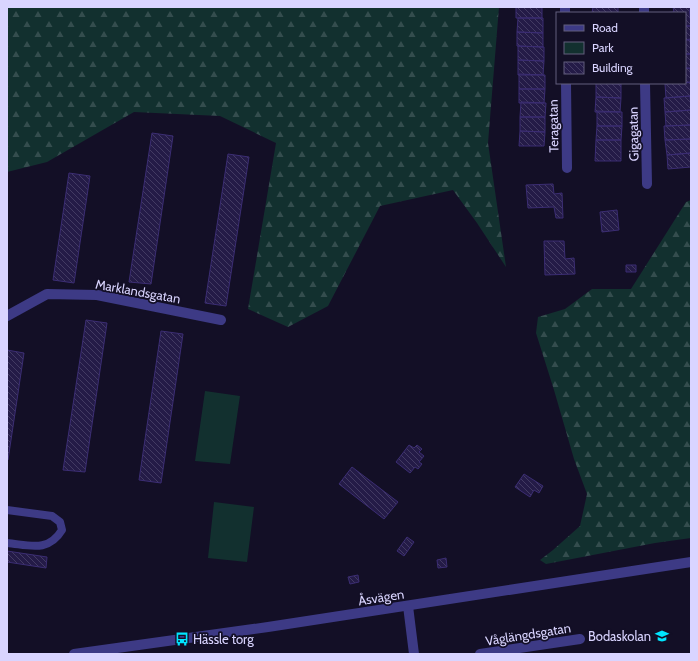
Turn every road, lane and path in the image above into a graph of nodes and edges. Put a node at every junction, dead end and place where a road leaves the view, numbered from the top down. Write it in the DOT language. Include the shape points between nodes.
graph roads {
  1 [pos="566,84"];
  2 [pos="645,84"];
  3 [pos="567,168"];
  4 [pos="647,184"];
  5 [pos="7,316"];
  6 [pos="221,320"];
  7 [pos="7,510"];
  8 [pos="7,543"];
  9 [pos="691,562"];
  10 [pos="408,606"];
  11 [pos="580,639"];
  12 [pos="492,653"];
  13 [pos="74,654"];
  14 [pos="414,654"];
  15 [pos="480,654"];
  1 -- 3 [label="street, Teragatan"];
  2 -- 4 [label="street, Gigagatan"];
  5 -- 6 [label="street, Marklandsgatan" via="47,294 97,295"];
  7 -- 8 [label="lane" via="52,516 60,522 62,530 50,544 38,547"];
  9 -- 10 [label="street, Åsvägen"];
  10 -- 13 [label="street, Åsvägen"];
  10 -- 14 [label="street"];
  11 -- 12 [label="street, Våglängdsgatan"];
  12 -- 15 [label="street, Våglängdsgatan"];
}
